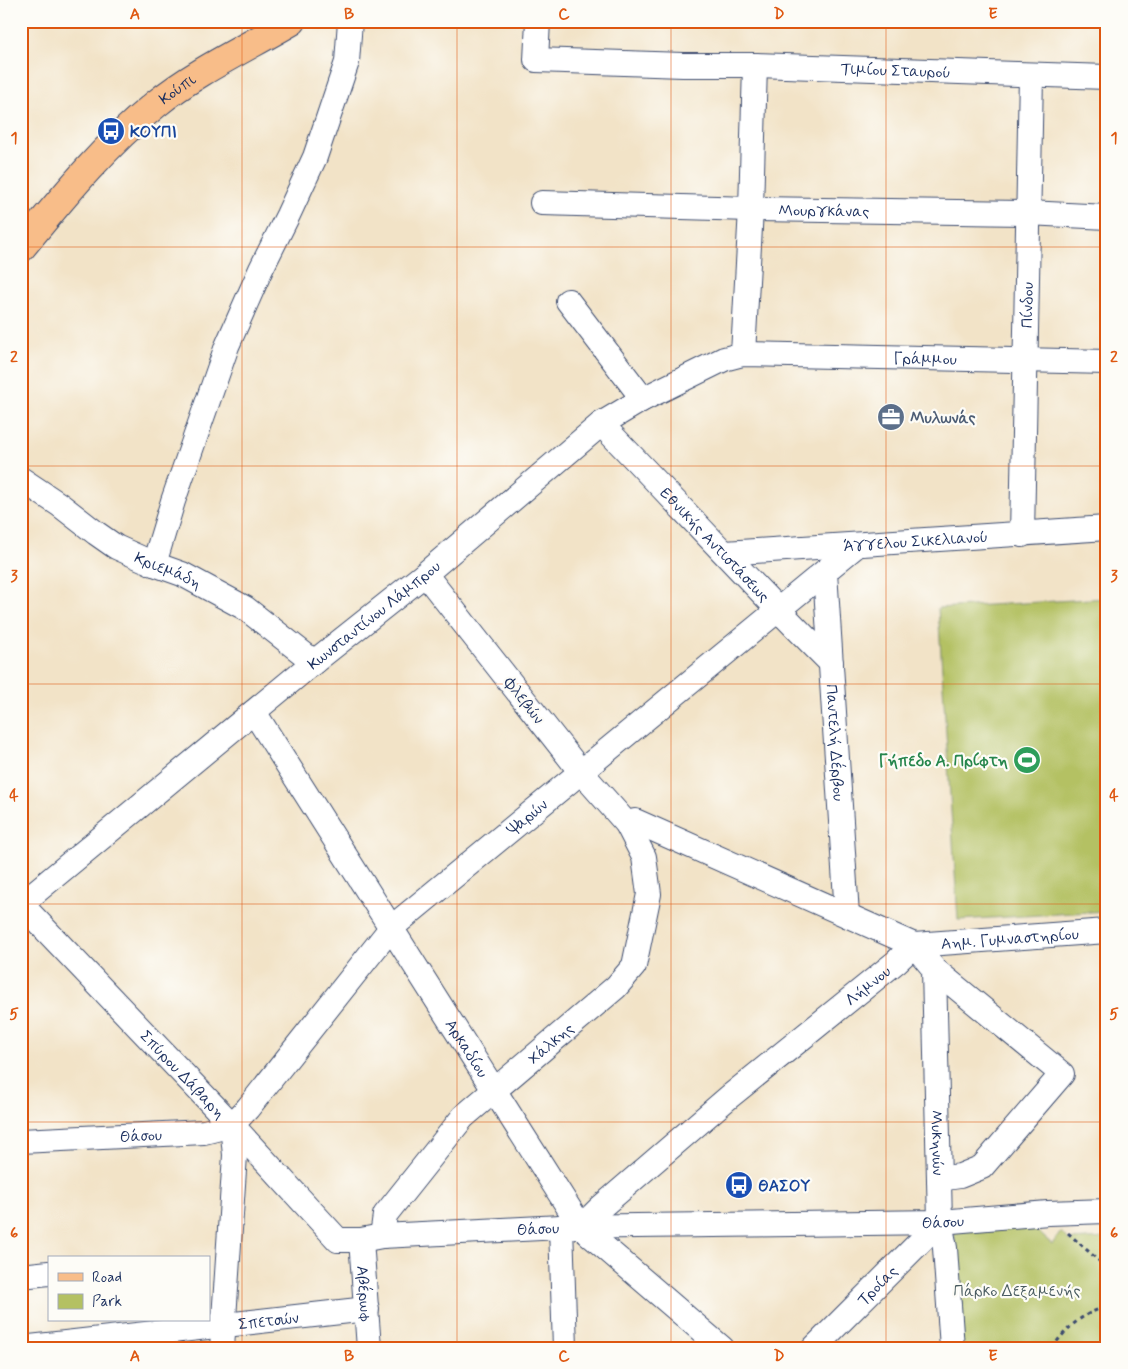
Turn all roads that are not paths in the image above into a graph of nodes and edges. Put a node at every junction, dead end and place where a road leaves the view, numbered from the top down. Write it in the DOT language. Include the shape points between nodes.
graph roads {
  1 [pos="292,21"];
  2 [pos="350,21"];
  3 [pos="538,21"];
  4 [pos="755,65"];
  5 [pos="1031,75"];
  6 [pos="1107,78"];
  7 [pos="542,203"];
  8 [pos="751,209"];
  9 [pos="1028,213"];
  10 [pos="1107,217"];
  11 [pos="21,248"];
  12 [pos="568,301"];
  13 [pos="743,354"];
  14 [pos="1024,362"];
  15 [pos="1107,362"];
  16 [pos="643,399"];
  17 [pos="601,424"];
  18 [pos="21,479"];
  19 [pos="1107,528"];
  20 [pos="1022,535"];
  21 [pos="857,545"];
  22 [pos="725,553"];
  23 [pos="154,564"];
  24 [pos="825,572"];
  25 [pos="425,574"];
  26 [pos="778,611"];
  27 [pos="314,662"];
  28 [pos="831,663"];
  29 [pos="254,712"];
  30 [pos="581,772"];
  31 [pos="627,824"];
  32 [pos="21,904"];
  33 [pos="847,915"];
  34 [pos="392,928"];
  35 [pos="1107,931"];
  36 [pos="914,945"];
  37 [pos="934,969"];
  38 [pos="495,1090"];
  39 [pos="232,1125"];
  40 [pos="21,1141"];
  41 [pos="939,1179"];
  42 [pos="1107,1211"];
  43 [pos="940,1222"];
  44 [pos="571,1226"];
  45 [pos="372,1238"];
  46 [pos="48,1273"];
  47 [pos="21,1276"];
  48 [pos="367,1309"];
  49 [pos="223,1336"];
  50 [pos="21,1348"];
  51 [pos="369,1348"];
  52 [pos="565,1348"];
  53 [pos="722,1348"];
  54 [pos="814,1348"];
  55 [pos="952,1348"];
  1 -- 11 [label="main road, Κούπι" via="157,102 84,172"];
  2 -- 23 [label="street" via="347,62 315,157 260,269 227,346"];
  3 -- 4 [label="street, Τιμίου Σταυρού" via="536,60"];
  4 -- 5 [label="street, Τιμίου Σταυρού"];
  4 -- 8 [label="street"];
  5 -- 6 [label="street, Τιμίου Σταυρού"];
  5 -- 9 [label="street, Πίνδου"];
  7 -- 8 [label="street, Μουργκάνας"];
  8 -- 9 [label="street, Μουργκάνας"];
  8 -- 13 [label="street"];
  9 -- 10 [label="street, Μουργκάνας"];
  9 -- 14 [label="street, Πίνδου"];
  12 -- 16 [label="street"];
  13 -- 14 [label="street, Γράμμου"];
  13 -- 16 [label="street, Κωνσταντίνου Λάμπρου" via="724,359"];
  14 -- 15 [label="street, Γράμμου"];
  14 -- 20 [label="street, Πίνδου"];
  16 -- 17 [label="street, Κωνσταντίνου Λάμπρου"];
  17 -- 22 [label="street, Εθνικής Αντιστάσεως"];
  17 -- 25 [label="street, Κωνσταντίνου Λάμπρου"];
  18 -- 23 [label="street, Κριεμάδη" via="116,547"];
  19 -- 20 [label="street, Άγγελου Σικελιανού"];
  20 -- 21 [label="street, Άγγελου Σικελιανού"];
  21 -- 22 [label="street, Άγγελου Σικελιανού"];
  21 -- 24 [label="street, Ψαρών"];
  22 -- 26 [label="street, Εθνικής Αντιστάσεως"];
  23 -- 27 [label="street, Κριεμάδη" via="182,574 245,608"];
  24 -- 26 [label="street, Ψαρών"];
  24 -- 28 [label="street, Παντελή Δέρβου"];
  25 -- 27 [label="street, Κωνσταντίνου Λάμπρου"];
  25 -- 30 [label="street, Φλεβών"];
  26 -- 28 [label="street, Εθνικής Αντιστάσεως"];
  26 -- 30 [label="street, Ψαρών"];
  27 -- 29 [label="street, Κωνσταντίνου Λάμπρου"];
  28 -- 33 [label="street, Παντελή Δέρβου"];
  29 -- 32 [label="street, Κωνσταντίνου Λάμπρου"];
  29 -- 34 [label="street, Αρκαδίου"];
  30 -- 31 [label="street, Φλεβών"];
  30 -- 34 [label="street, Ψαρών"];
  31 -- 33 [label="street" via="635,821"];
  31 -- 38 [label="street, Χάλκης" via="644,857 649,894 634,966 616,987"];
  32 -- 39 [label="street, Σπύρου Δάβαρη"];
  33 -- 36 [label="street"];
  34 -- 38 [label="street, Αρκαδίου"];
  34 -- 39 [label="street, Ψαρών"];
  35 -- 36 [label="street, Αημ. Γυμναστηρίου"];
  36 -- 37 [label="street"];
  36 -- 44 [label="street, Λήμνου" via="600,1208"];
  37 -- 41 [label="street, Μυκηνών"];
  37 -- 41 [label="street" via="1062,1074 982,1167 960,1176"];
  38 -- 44 [label="street, Αρκαδίου"];
  38 -- 45 [label="street, Χάλκης" via="463,1117 385,1215"];
  39 -- 40 [label="street, Θάσου" via="204,1132"];
  39 -- 45 [label="street, Θάσου" via="338,1240"];
  39 -- 49 [label="street, Σπύρου Δάβαρη" via="235,1155"];
  41 -- 43 [label="street, Μυκηνών"];
  42 -- 43 [label="street, Θάσου"];
  43 -- 44 [label="street, Θάσου"];
  43 -- 54 [label="street, Τροίας"];
  43 -- 55 [label="street, Μυκηνών" via="945,1248"];
  44 -- 45 [label="street, Θάσου"];
  44 -- 52 [label="street"];
  44 -- 53 [label="street, Αρκαδίου"];
  45 -- 48 [label="street, Αβέρωφ"];
  46 -- 47 [label="street"];
  48 -- 49 [label="street, Σπετσών"];
  48 -- 51 [label="street, Αβέρωφ"];
  49 -- 50 [label="street, Σπετσών"];
}
